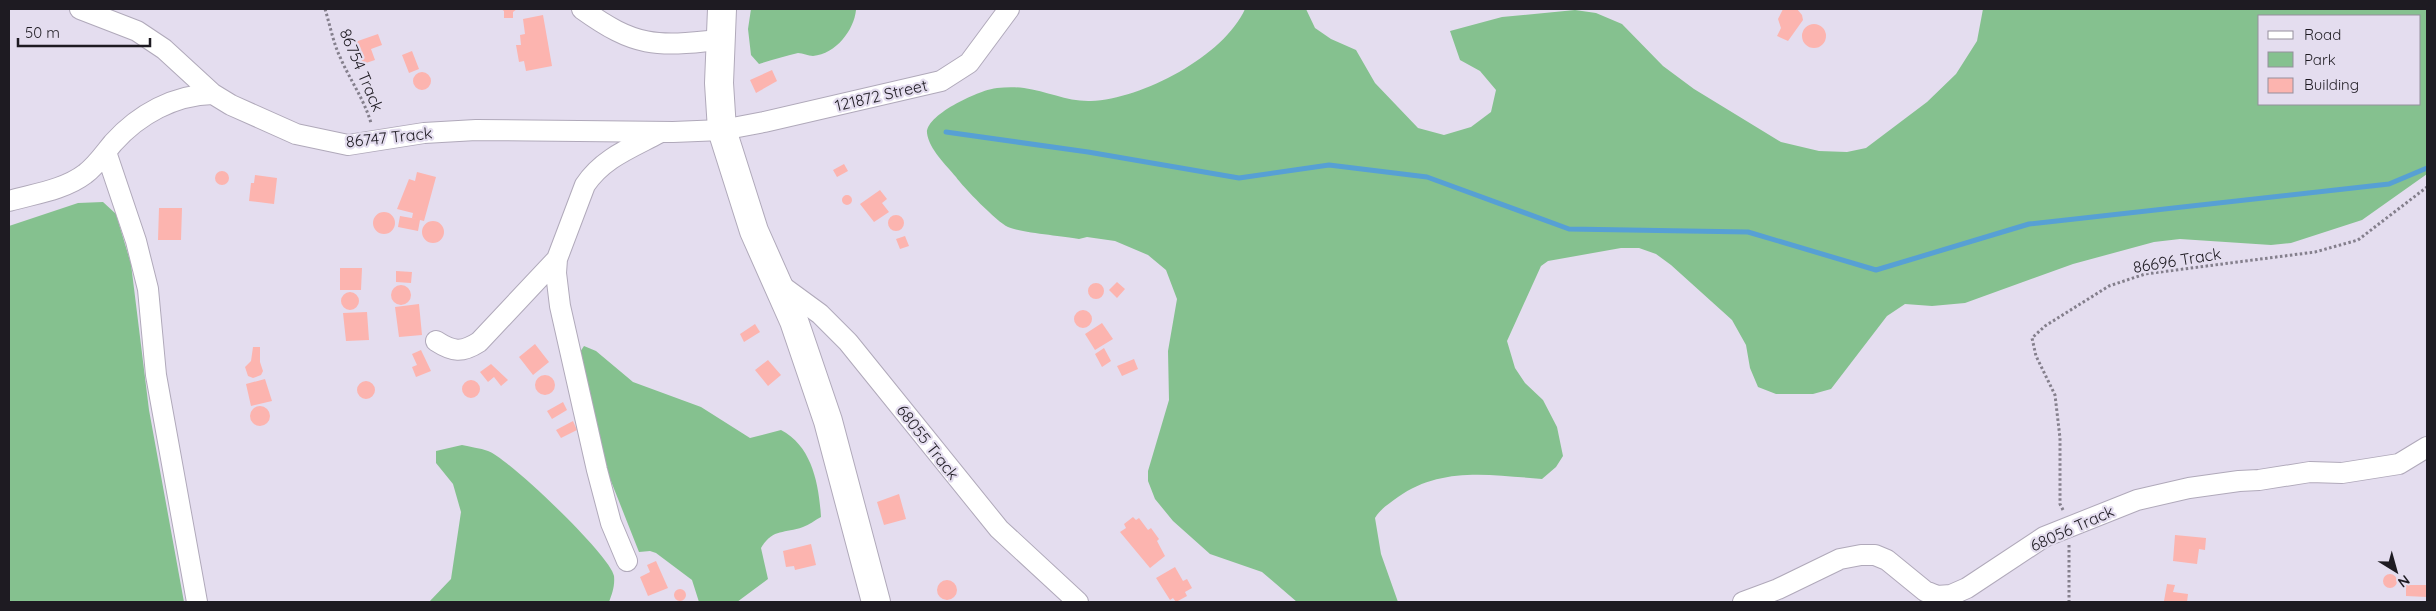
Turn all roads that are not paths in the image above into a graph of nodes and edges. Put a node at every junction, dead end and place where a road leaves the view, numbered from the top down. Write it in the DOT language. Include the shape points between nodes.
graph roads {
  1 [pos="80,9"];
  2 [pos="582,9"];
  3 [pos="722,9"];
  4 [pos="1009,9"];
  5 [pos="719,40"];
  6 [pos="214,94"];
  7 [pos="722,130"];
  8 [pos="660,132"];
  9 [pos="106,152"];
  10 [pos="9,201"];
  11 [pos="557,259"];
  12 [pos="777,283"];
  13 [pos="436,341"];
  14 [pos="2427,447"];
  15 [pos="627,561"];
  16 [pos="196,602"];
  17 [pos="876,602"];
  18 [pos="1078,602"];
  19 [pos="1743,602"];
  1 -- 6 [label="street, 86747 Track" via="137,31 164,49"];
  2 -- 5 [label="street" via="623,35 647,43 672,45"];
  3 -- 5 [label="street"];
  4 -- 7 [label="street, 121872 Street" via="970,62 941,81"];
  5 -- 7 [label="street"];
  6 -- 8 [label="street, 86747 Track" via="296,134 348,145 424,133 476,130"];
  6 -- 9 [label="street" via="194,95 158,108 132,124"];
  7 -- 8 [label="street, 86747 Track"];
  7 -- 12 [label="street" via="754,231"];
  8 -- 11 [label="street" via="614,155 592,175 585,185"];
  9 -- 10 [label="street" via="84,175 56,188"];
  9 -- 16 [label="street" via="136,241 148,289 156,374"];
  11 -- 13 [label="street" via="480,342 467,350 456,351"];
  11 -- 15 [label="street" via="560,306 597,470 611,523"];
  12 -- 17 [label="street" via="828,420"];
  12 -- 18 [label="street, 68055 Track" via="820,314 848,342 998,529"];
  14 -- 19 [label="street, 68056 Track" via="2399,464 2190,488 2137,500 2044,537 1967,588 1951,595 1936,596 1887,560 1875,555 1861,555 1840,559"];
}
